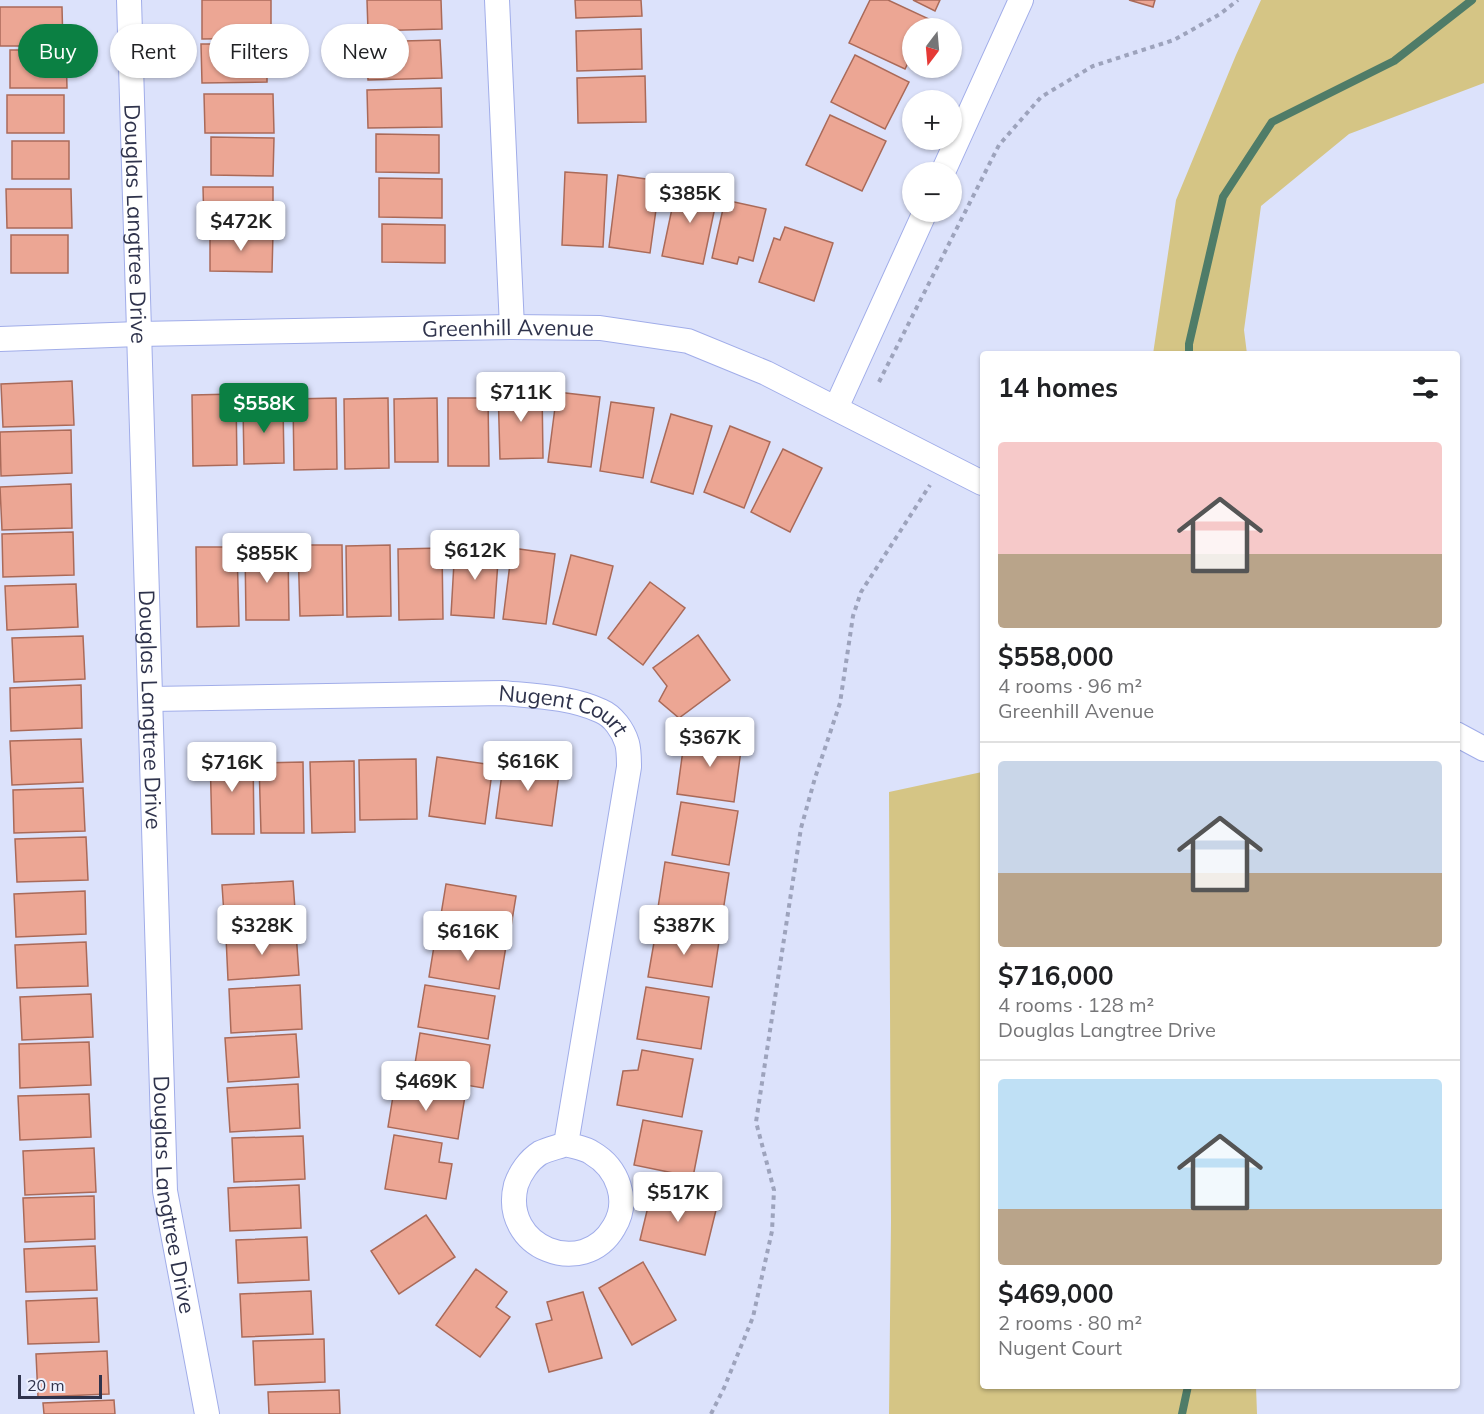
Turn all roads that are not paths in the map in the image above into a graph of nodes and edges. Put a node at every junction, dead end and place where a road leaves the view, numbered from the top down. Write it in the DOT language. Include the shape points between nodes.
graph roads {
  1 [pos="129,0"];
  2 [pos="497,0"];
  3 [pos="1021,0"];
  4 [pos="948,162"];
  5 [pos="920,222"];
  6 [pos="512,327"];
  7 [pos="139,334"];
  8 [pos="0,339"];
  9 [pos="836,408"];
  10 [pos="980,482"];
  11 [pos="151,699"];
  12 [pos="1460,736"];
  13 [pos="1484,749"];
  14 [pos="566,1144"];
  15 [pos="207,1414"];
  1 -- 7 [label="street, Douglas Langtree Drive"];
  2 -- 6 [label="street"];
  3 -- 4 [label="street"];
  5 -- 9 [label="street"];
  6 -- 7 [label="street, Greenhill Avenue"];
  6 -- 9 [label="street, Greenhill Avenue" via="600,328 688,341 766,373"];
  7 -- 8 [label="street, Greenhill Avenue"];
  7 -- 11 [label="street, Douglas Langtree Drive"];
  9 -- 10 [label="street, Greenhill Avenue"];
  11 -- 14 [label="street, Nugent Court" via="503,693 576,702 603,711 617,723 627,743 629,766"];
  11 -- 15 [label="street, Douglas Langtree Drive" via="165,1191"];
  12 -- 13 [label="street"];
  14 -- 14 [label="street" via="541,1153 528,1164 518,1178 514,1195 521,1227 533,1242 549,1251 567,1254 586,1251 602,1242 614,1228 621,1210 621,1192 615,1174 604,1161 590,1151"];
}
